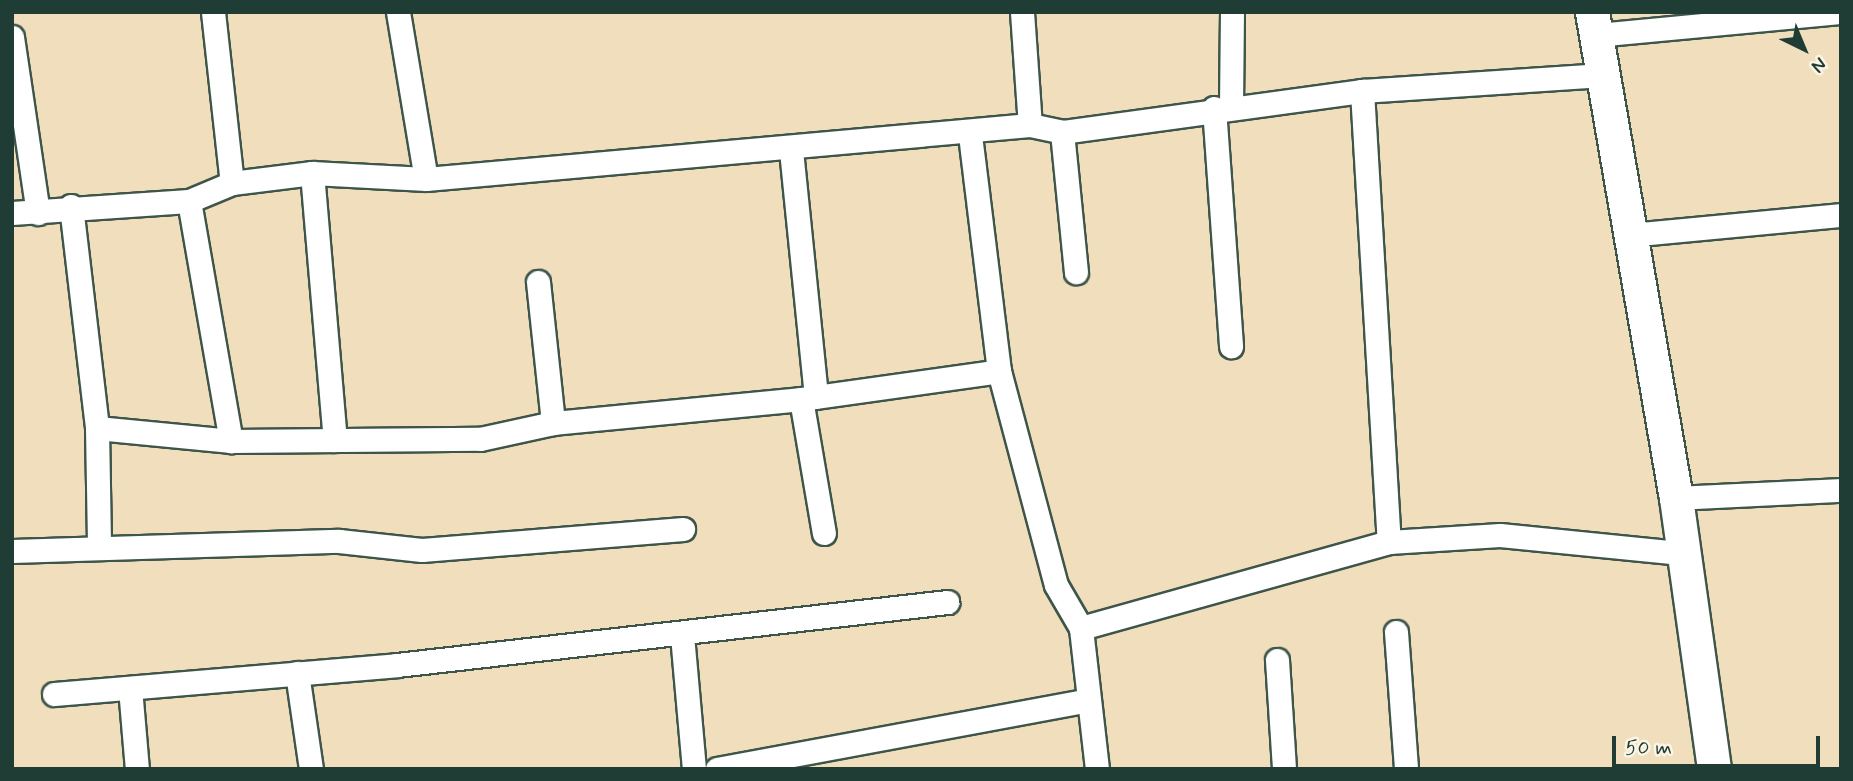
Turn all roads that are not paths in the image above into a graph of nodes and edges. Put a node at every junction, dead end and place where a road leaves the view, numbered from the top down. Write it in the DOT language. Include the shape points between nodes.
graph roads {
  1 [pos="213,12"];
  2 [pos="398,12"];
  3 [pos="1022,12"];
  4 [pos="1232,12"];
  5 [pos="1837,13"];
  6 [pos="1594,24"];
  7 [pos="1841,32"];
  8 [pos="12,37"];
  9 [pos="1602,75"];
  10 [pos="1362,91"];
  11 [pos="1223,107"];
  12 [pos="1030,125"];
  13 [pos="1062,131"];
  14 [pos="971,134"];
  15 [pos="791,150"];
  16 [pos="312,173"];
  17 [pos="426,179"];
  18 [pos="232,183"];
  19 [pos="189,201"];
  20 [pos="71,206"];
  21 [pos="12,213"];
  22 [pos="38,213"];
  23 [pos="1841,215"];
  24 [pos="1629,235"];
  25 [pos="1076,272"];
  26 [pos="538,282"];
  27 [pos="1231,346"];
  28 [pos="999,371"];
  29 [pos="808,398"];
  30 [pos="553,423"];
  31 [pos="97,428"];
  32 [pos="335,440"];
  33 [pos="231,441"];
  34 [pos="1841,490"];
  35 [pos="1675,498"];
  36 [pos="683,528"];
  37 [pos="824,533"];
  38 [pos="1389,542"];
  39 [pos="99,546"];
  40 [pos="12,551"];
  41 [pos="1681,553"];
  42 [pos="947,602"];
  43 [pos="1081,628"];
  44 [pos="1396,632"];
  45 [pos="682,635"];
  46 [pos="1276,660"];
  47 [pos="297,673"];
  48 [pos="130,688"];
  49 [pos="54,694"];
  50 [pos="1089,700"];
  51 [pos="137,769"];
  52 [pos="311,769"];
  53 [pos="694,769"];
  54 [pos="717,769"];
  55 [pos="1097,769"];
  56 [pos="1284,769"];
  57 [pos="1406,769"];
  58 [pos="1714,769"];
  1 -- 18 [label="street"];
  2 -- 17 [label="street"];
  3 -- 12 [label="street"];
  4 -- 11 [label="street"];
  5 -- 6 [label="street"];
  5 -- 7 [label="street"];
  6 -- 9 [label="street"];
  8 -- 22 [label="street"];
  9 -- 10 [label="street"];
  9 -- 24 [label="street"];
  10 -- 11 [label="street"];
  10 -- 38 [label="street"];
  11 -- 13 [label="street"];
  11 -- 27 [label="street"];
  12 -- 13 [label="street"];
  12 -- 14 [label="street"];
  13 -- 25 [label="street"];
  14 -- 15 [label="street"];
  14 -- 28 [label="street"];
  15 -- 17 [label="street"];
  15 -- 29 [label="street"];
  16 -- 17 [label="street"];
  16 -- 18 [label="street"];
  16 -- 32 [label="street"];
  18 -- 19 [label="street"];
  19 -- 20 [label="street"];
  19 -- 33 [label="street"];
  20 -- 22 [label="street"];
  20 -- 31 [label="street"];
  21 -- 22 [label="street"];
  23 -- 24 [label="street"];
  24 -- 35 [label="street"];
  26 -- 30 [label="street"];
  28 -- 29 [label="street"];
  28 -- 43 [label="street" via="1056,585"];
  29 -- 30 [label="street"];
  29 -- 37 [label="street"];
  30 -- 32 [label="street" via="480,439"];
  31 -- 33 [label="street"];
  31 -- 39 [label="street"];
  32 -- 33 [label="street"];
  34 -- 35 [label="street"];
  35 -- 41 [label="street"];
  36 -- 39 [label="street" via="422,550 339,541"];
  38 -- 41 [label="street" via="1500,535"];
  38 -- 43 [label="street"];
  39 -- 40 [label="street"];
  41 -- 58 [label="street"];
  42 -- 45 [label="street"];
  43 -- 50 [label="street"];
  44 -- 57 [label="street"];
  45 -- 47 [label="street"];
  45 -- 53 [label="street"];
  46 -- 56 [label="street"];
  47 -- 48 [label="street"];
  47 -- 52 [label="street"];
  48 -- 49 [label="street"];
  48 -- 51 [label="street"];
  50 -- 54 [label="street"];
  50 -- 55 [label="street"];
}
